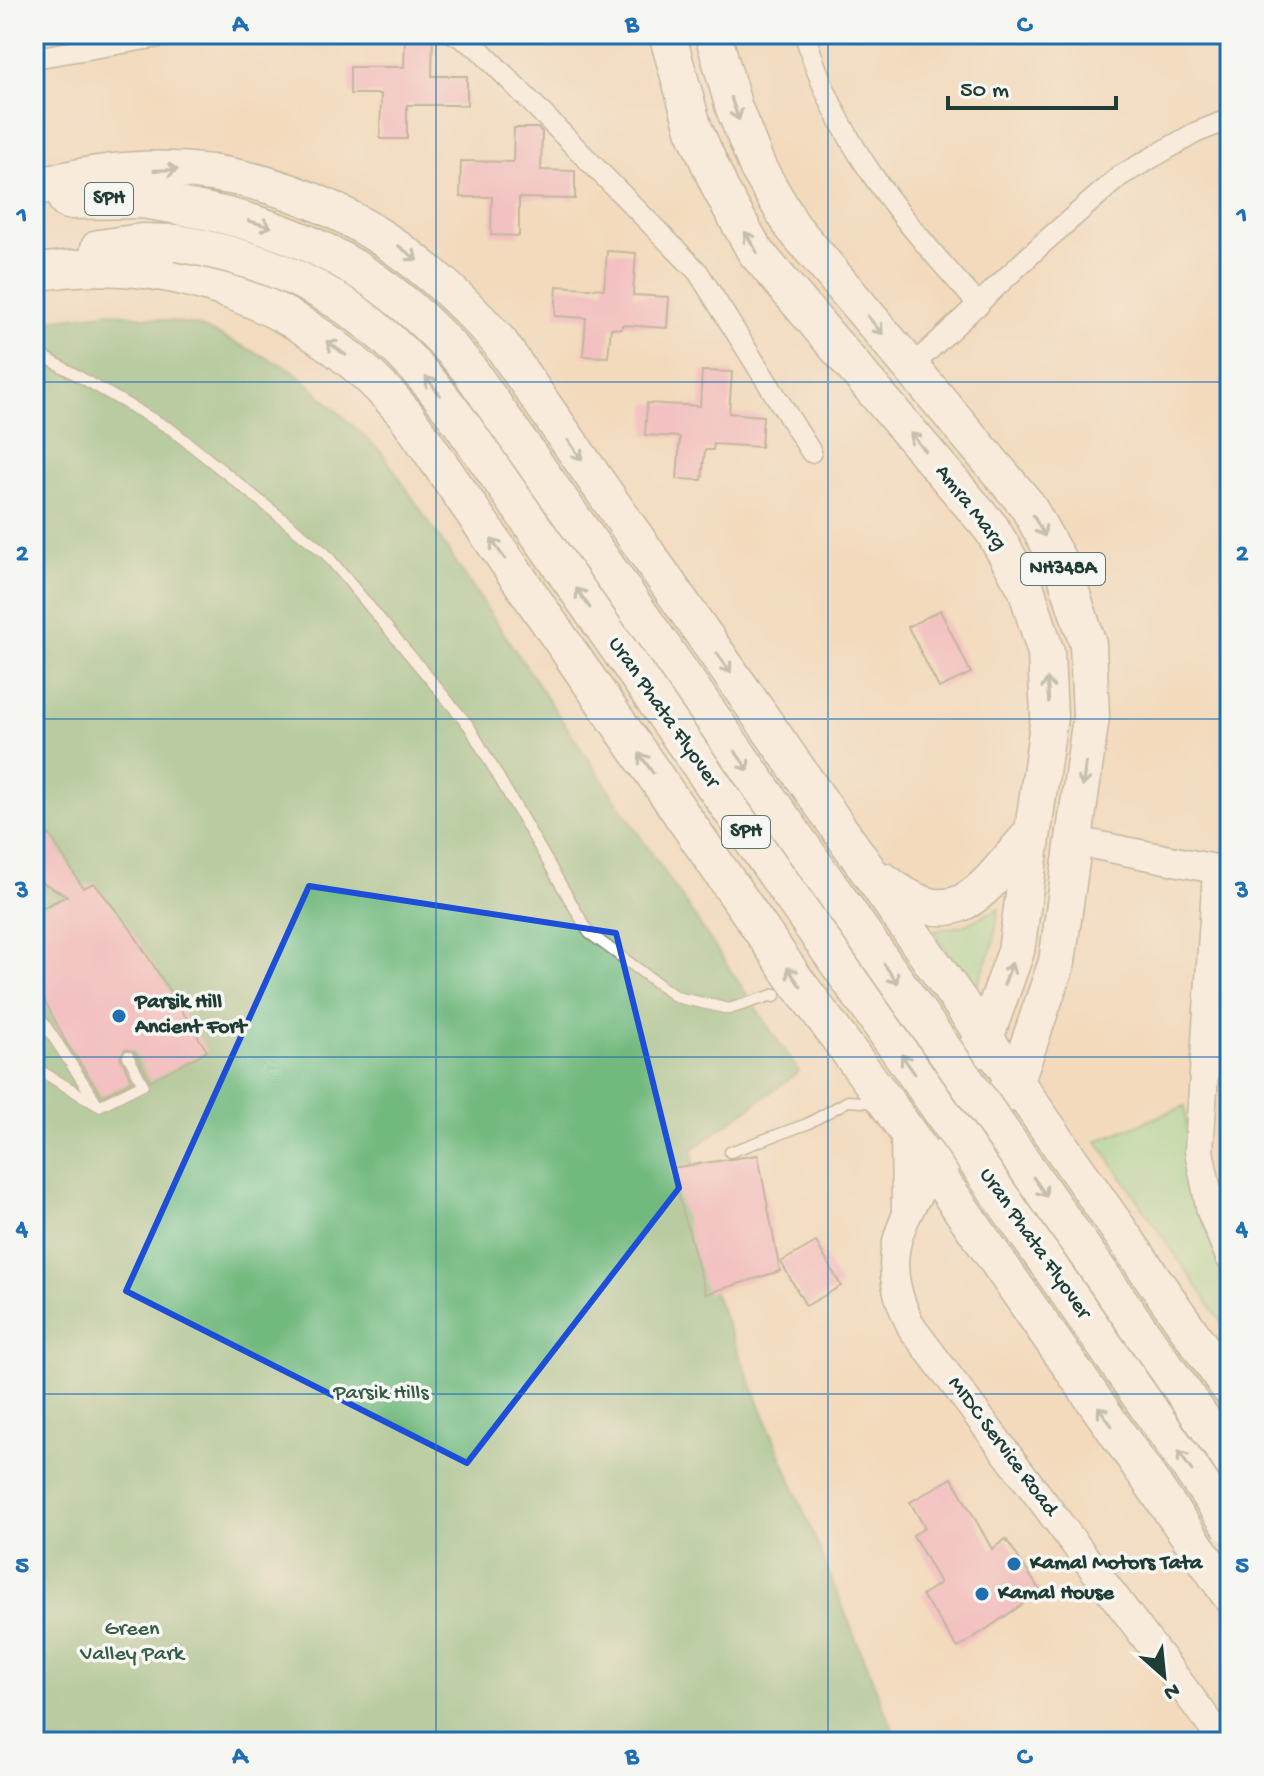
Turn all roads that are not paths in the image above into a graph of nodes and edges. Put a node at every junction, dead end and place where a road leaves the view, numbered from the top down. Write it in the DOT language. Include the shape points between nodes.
graph roads {
  1 [pos="177,34"];
  2 [pos="455,34"];
  3 [pos="667,34"];
  4 [pos="713,34"];
  5 [pos="805,34"];
  6 [pos="34,58"];
  7 [pos="1230,119"];
  8 [pos="34,188"];
  9 [pos="34,205"];
  10 [pos="34,263"];
  11 [pos="34,273"];
  12 [pos="979,305"];
  13 [pos="34,360"];
  14 [pos="910,368"];
  15 [pos="811,452"];
  16 [pos="1032,833"];
  17 [pos="1075,841"];
  18 [pos="864,865"];
  19 [pos="1224,872"];
  20 [pos="1057,962"];
  21 [pos="774,997"];
  22 [pos="34,1008"];
  23 [pos="985,1038"];
  24 [pos="128,1056"];
  25 [pos="34,1067"];
  26 [pos="1016,1081"];
  27 [pos="99,1106"];
  28 [pos="896,1117"];
  29 [pos="1061,1146"];
  30 [pos="730,1152"];
  31 [pos="933,1170"];
  32 [pos="906,1212"];
  33 [pos="1230,1257"];
  34 [pos="1230,1389"];
  35 [pos="1230,1459"];
  36 [pos="1230,1525"];
  37 [pos="1230,1595"];
  38 [pos="1224,1742"];
  1 -- 6 [label="street"];
  2 -- 15 [label="street" via="478,48 698,272"];
  16 -- 3 [label="highway, Amra Marg / NH348A, one-way" via="1049,717 1046,653 1026,588 991,528 755,251 694,129"];
  4 -- 14 [label="highway, Amra Marg / NH348A, one-way" via="758,168 792,226"];
  5 -- 12 [label="street" via="815,69 856,151 904,222"];
  7 -- 12 [label="street" via="1120,176"];
  8 -- 18 [label="highway, one-way" via="141,171 235,176 335,209 437,276 500,343"];
  9 -- 35 [label="highway, Uran Phata Flyover / SPH, one-way, bridge" via="97,198 142,200 265,224 342,258 410,307 459,357"];
  36 -- 10 [label="highway, Uran Phata Flyover / SPH, one-way, bridge" via="414,361 323,290 253,259 177,243 141,242"];
  28 -- 11 [label="highway, one-way" via="384,389 303,326 207,283 171,272 106,264"];
  12 -- 14 [label="street"];
  13 -- 21 [label="lane" via="45,357 172,430 325,553 469,726 589,933 676,997 729,1009"];
  14 -- 17 [label="highway, Amra Marg / NH348A, one-way" via="1027,505 1065,573 1088,644 1091,717"];
  16 -- 18 [label="highway" via="982,887 937,910 917,903"];
  23 -- 16 [label="highway, Amra Marg / NH348A, one-way" via="1016,951"];
  17 -- 19 [label="street"];
  17 -- 20 [label="highway, Amra Marg / NH348A"];
  18 -- 23 [label="highway"];
  19 -- 33 [label="street" via="1199,1151 1211,1211"];
  20 -- 26 [label="highway, Amra Marg / NH348A"];
  20 -- 29 [label="highway" via="1044,1066"];
  22 -- 27 [label="lane"];
  23 -- 26 [label="highway"];
  23 -- 28 [label="highway, Amra Marg / NH348A"];
  24 -- 27 [label="lane" via="143,1084"];
  25 -- 27 [label="lane"];
  26 -- 29 [label="highway"];
  26 -- 31 [label="highway, Amra Marg / NH348A"];
  28 -- 30 [label="lane" via="848,1101 807,1124"];
  28 -- 31 [label="highway"];
  28 -- 32 [label="street"];
  29 -- 34 [label="highway"];
  31 -- 32 [label="street, MIDC Service Road"];
  37 -- 31 [label="highway, one-way"];
  32 -- 38 [label="street, MIDC Service Road" via="892,1265 894,1289 912,1328"];
}
